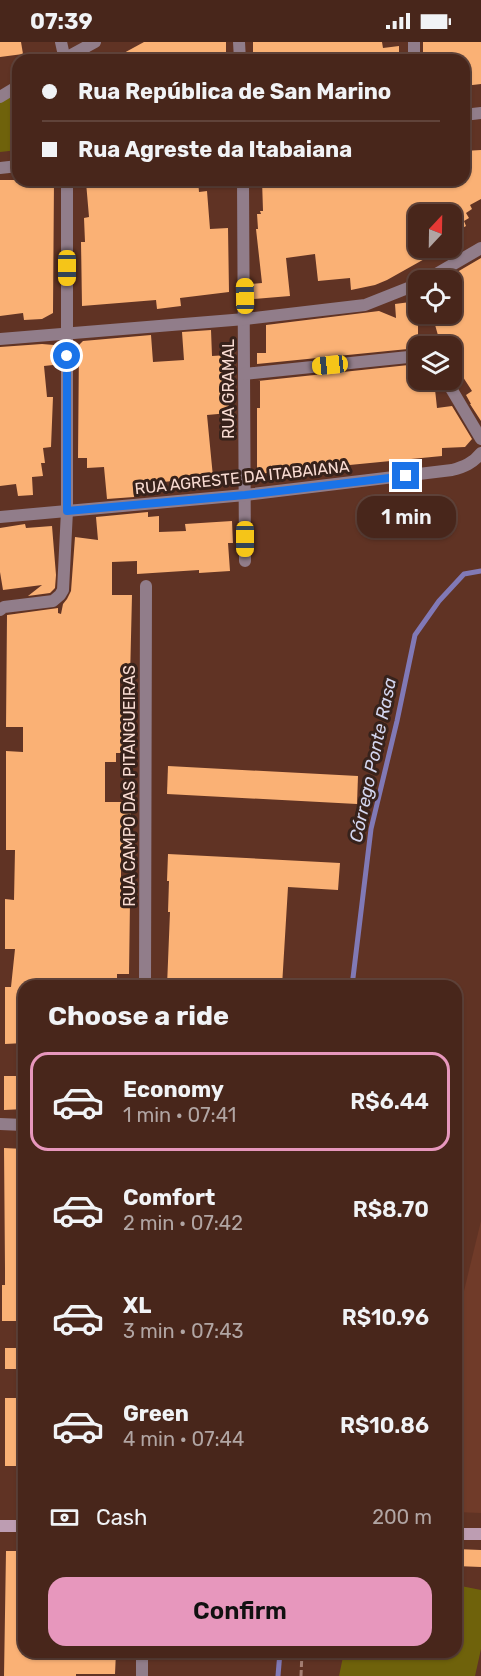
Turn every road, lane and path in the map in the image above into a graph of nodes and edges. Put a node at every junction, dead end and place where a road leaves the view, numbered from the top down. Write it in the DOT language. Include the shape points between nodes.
graph roads {
  1 [pos="95,42"];
  2 [pos="74,54"];
  3 [pos="67,186"];
  4 [pos="243,186"];
  5 [pos="481,248"];
  6 [pos="443,270"];
  7 [pos="408,288"];
  8 [pos="245,319"];
  9 [pos="67,334"];
  10 [pos="0,339"];
  11 [pos="408,357"];
  12 [pos="244,374"];
  13 [pos="452,390"];
  14 [pos="481,439"];
  15 [pos="481,453"];
  16 [pos="245,495"];
  17 [pos="67,511"];
  18 [pos="0,517"];
  19 [pos="245,561"];
  20 [pos="146,586"];
  21 [pos="0,610"];
  22 [pos="145,980"];
  23 [pos="0,1124"];
  24 [pos="18,1125"];
  25 [pos="0,1526"];
  26 [pos="18,1526"];
  27 [pos="462,1534"];
  28 [pos="481,1534"];
  29 [pos="142,1658"];
  30 [pos="302,1658"];
  31 [pos="142,1676"];
  32 [pos="301,1676"];
  1 -- 2 [label="street"];
  3 -- 9 [label="street"];
  4 -- 8 [label="street, RUA GRAMAL"];
  5 -- 6 [label="street"];
  7 -- 8 [label="street" via="365,305"];
  8 -- 9 [label="street"];
  8 -- 12 [label="street, RUA GRAMAL"];
  9 -- 10 [label="street"];
  9 -- 17 [label="street"];
  11 -- 12 [label="street"];
  12 -- 16 [label="street, RUA GRAMAL"];
  13 -- 14 [label="street"];
  15 -- 16 [label="street, RUA AGRESTE DA ITABAIANA" via="467,466 452,470"];
  16 -- 17 [label="street, RUA AGRESTE DA ITABAIANA"];
  16 -- 19 [label="street, RUA GRAMAL"];
  17 -- 18 [label="street, RUA AGRESTE DA ITABAIANA"];
  17 -- 21 [label="street" via="60,595 53,601"];
  20 -- 22 [label="street, RUA CAMPO DAS PITANGUEIRAS"];
  23 -- 24 [label="street"];
  25 -- 26 [label="street"];
  27 -- 28 [label="street"];
  29 -- 31 [label="street"];
  30 -- 32 [label="path"];
}
